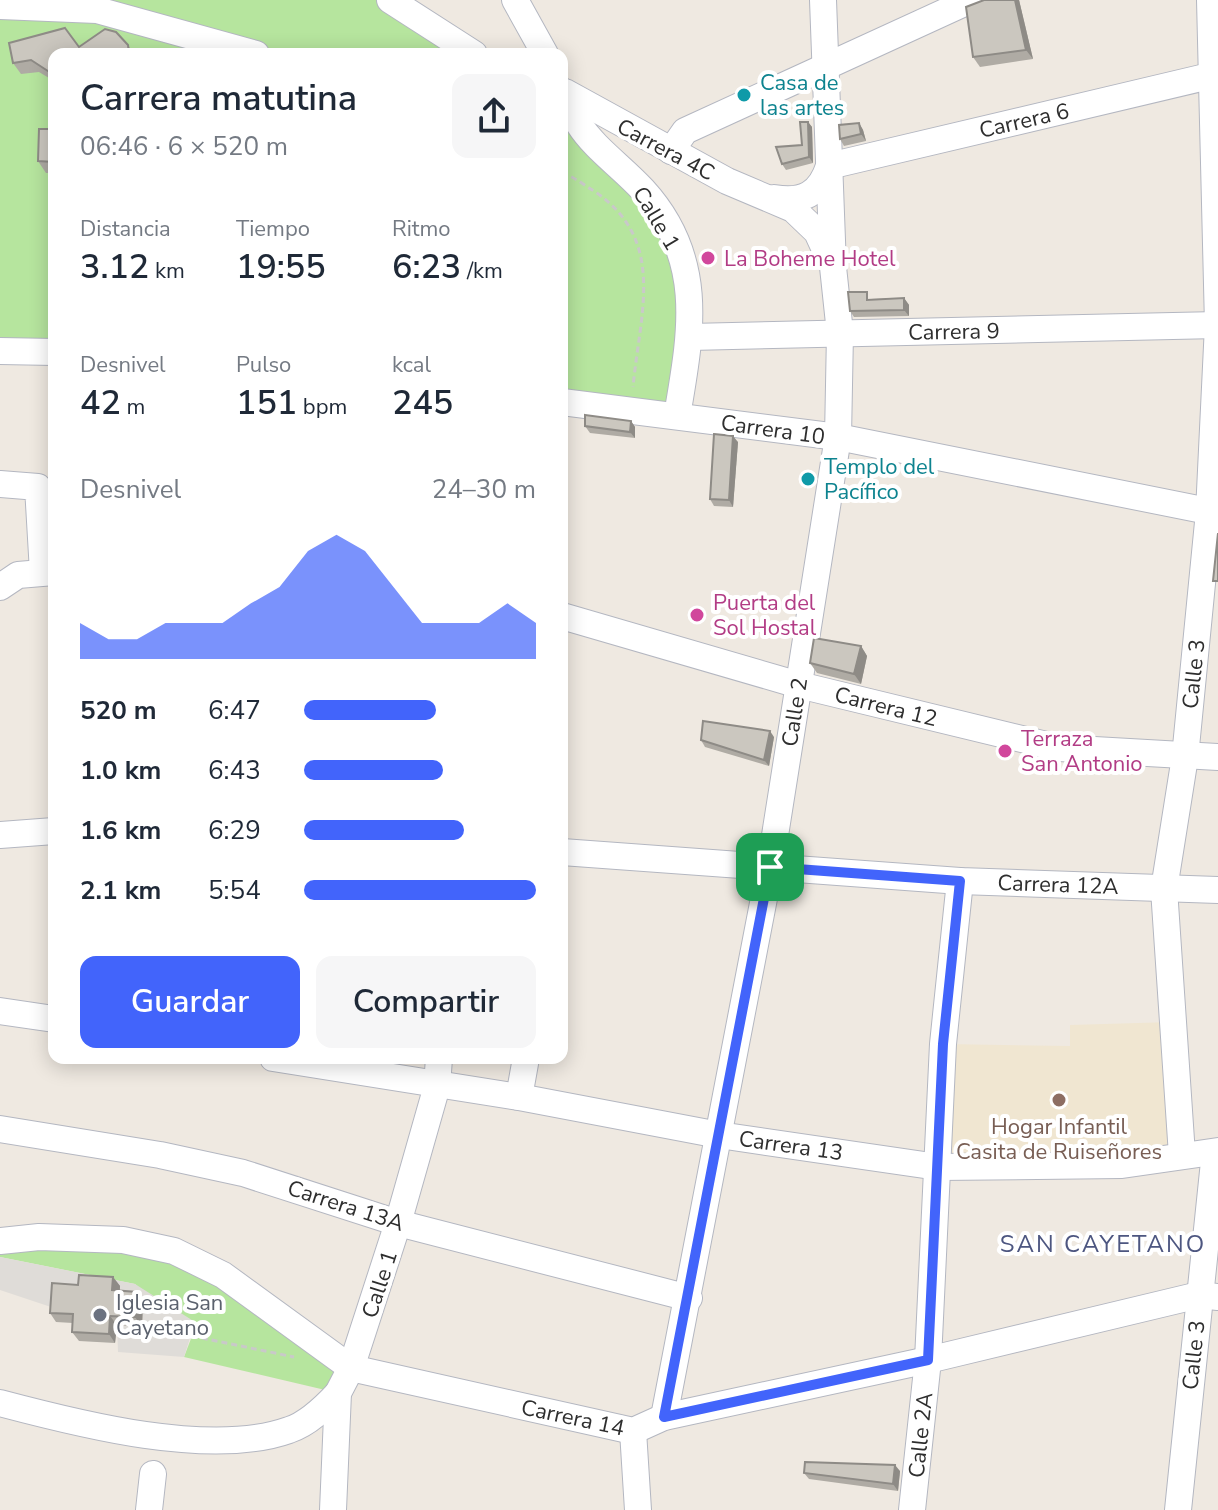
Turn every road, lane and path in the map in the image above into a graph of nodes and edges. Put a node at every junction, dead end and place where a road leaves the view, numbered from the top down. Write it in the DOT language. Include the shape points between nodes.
graph roads {
  1 [pos="390,0"];
  2 [pos="515,0"];
  3 [pos="823,0"];
  4 [pos="971,0"];
  5 [pos="1210,0"];
  6 [pos="0,6"];
  7 [pos="234,48"];
  8 [pos="465,48"];
  9 [pos="542,48"];
  10 [pos="824,69"];
  11 [pos="1215,75"];
  12 [pos="568,95"];
  13 [pos="568,103"];
  14 [pos="671,151"];
  15 [pos="829,166"];
  16 [pos="568,177"];
  17 [pos="774,198"];
  18 [pos="833,267"];
  19 [pos="1218,325"];
  20 [pos="840,333"];
  21 [pos="690,337"];
  22 [pos="0,351"];
  23 [pos="48,352"];
  24 [pos="568,403"];
  25 [pos="630,408"];
  26 [pos="677,416"];
  27 [pos="838,437"];
  28 [pos="0,484"];
  29 [pos="1213,512"];
  30 [pos="29,576"];
  31 [pos="568,618"];
  32 [pos="799,685"];
  33 [pos="1185,757"];
  34 [pos="1218,757"];
  35 [pos="48,831"];
  36 [pos="0,835"];
  37 [pos="568,856"];
  38 [pos="770,867"];
  39 [pos="960,881"];
  40 [pos="1164,889"];
  41 [pos="1218,890"];
  42 [pos="0,1011"];
  43 [pos="48,1018"];
  44 [pos="308,1064"];
  45 [pos="439,1064"];
  46 [pos="525,1064"];
  47 [pos="437,1086"];
  48 [pos="519,1097"];
  49 [pos="0,1129"];
  50 [pos="719,1135"];
  51 [pos="1217,1152"];
  52 [pos="1182,1155"];
  53 [pos="938,1167"];
  54 [pos="398,1223"];
  55 [pos="0,1241"];
  56 [pos="1209,1296"];
  57 [pos="689,1298"];
  58 [pos="192,1336"];
  59 [pos="308,1359"];
  60 [pos="928,1360"];
  61 [pos="351,1368"];
  62 [pos="338,1393"];
  63 [pos="0,1403"];
  64 [pos="664,1417"];
  65 [pos="633,1431"];
  66 [pos="153,1474"];
  67 [pos="149,1510"];
  68 [pos="333,1510"];
  69 [pos="638,1510"];
  70 [pos="912,1510"];
  71 [pos="1178,1510"];
  1 -- 8 [label="street"];
  2 -- 9 [label="street"];
  3 -- 10 [label="street, Calle 2"];
  4 -- 10 [label="street"];
  5 -- 11 [label="street, Calle 3"];
  6 -- 7 [label="street" via="97,10"];
  10 -- 14 [label="street" via="685,131"];
  10 -- 15 [label="street, Calle 2"];
  11 -- 15 [label="street, Carrera 6"];
  11 -- 19 [label="street, Calle 3"];
  12 -- 14 [label="street, Carrera 4C"];
  13 -- 21 [label="street, Calle 1" via="580,126 646,192 674,237 691,288"];
  14 -- 17 [label="street, Carrera 4C" via="727,181"];
  15 -- 17 [label="street, Carrera 4C" via="823,184 810,196 792,202"];
  15 -- 18 [label="street, Calle 2"];
  16 -- 25 [label="path" via="625,217 641,248 643,286"];
  17 -- 18 [label="street, Carrera 4C" via="808,221"];
  18 -- 20 [label="street, Calle 2"];
  19 -- 20 [label="street, Carrera 9"];
  19 -- 29 [label="street, Calle 3"];
  20 -- 21 [label="street, Carrera 9"];
  20 -- 27 [label="street, Calle 2"];
  21 -- 26 [label="street, Calle 1"];
  22 -- 23 [label="street"];
  24 -- 25 [label="street, Carrera 10"];
  25 -- 26 [label="street, Carrera 10"];
  26 -- 27 [label="street, Carrera 10"];
  27 -- 29 [label="street, Carrera 10"];
  27 -- 32 [label="street, Calle 2"];
  28 -- 30 [label="street" via="38,487"];
  29 -- 33 [label="street, Calle 3"];
  31 -- 32 [label="street, Carrera 12"];
  32 -- 33 [label="street, Carrera 12" via="1059,748"];
  32 -- 38 [label="street, Calle 2"];
  33 -- 34 [label="street, Carrera 12"];
  33 -- 40 [label="street, Calle 3"];
  35 -- 36 [label="street"];
  37 -- 38 [label="street, Carrera 12A"];
  38 -- 39 [label="street, Carrera 12A"];
  38 -- 50 [label="street, Calle 2"];
  39 -- 40 [label="street, Carrera 12A"];
  39 -- 53 [label="street, Calle 2A" via="943,1044"];
  40 -- 41 [label="street, Carrera 12A"];
  40 -- 52 [label="street, Calle 3"];
  42 -- 43 [label="street"];
  44 -- 47 [label="street, Carrera 13"];
  45 -- 47 [label="street, Calle 1"];
  46 -- 48 [label="street"];
  47 -- 48 [label="street, Carrera 13"];
  47 -- 54 [label="street, Calle 1"];
  48 -- 50 [label="street, Carrera 13"];
  49 -- 54 [label="street, Carrera 13A" via="243,1173"];
  50 -- 53 [label="street, Carrera 13"];
  50 -- 57 [label="street, Calle 2"];
  51 -- 52 [label="street, Carrera 13"];
  51 -- 56 [label="street, Calle 3"];
  52 -- 53 [label="street, Carrera 13" via="1122,1165"];
  53 -- 60 [label="street, Calle 2A"];
  54 -- 57 [label="street, Carrera 13A"];
  54 -- 61 [label="street, Calle 1"];
  55 -- 61 [label="street, Carrera 14" via="123,1240 174,1251 223,1275"];
  56 -- 60 [label="street, Carrera 14"];
  56 -- 71 [label="street, Calle 3"];
  57 -- 64 [label="street, Calle 2"];
  58 -- 59 [label="path"];
  60 -- 64 [label="street, Carrera 14"];
  60 -- 70 [label="street, Calle 2A"];
  61 -- 62 [label="street, Calle 1"];
  61 -- 65 [label="street, Carrera 14"];
  62 -- 63 [label="street" via="291,1430 240,1440 156,1436"];
  62 -- 68 [label="street, Calle 1"];
  64 -- 65 [label="street, Carrera 14"];
  65 -- 69 [label="street"];
  66 -- 67 [label="street"];
}
